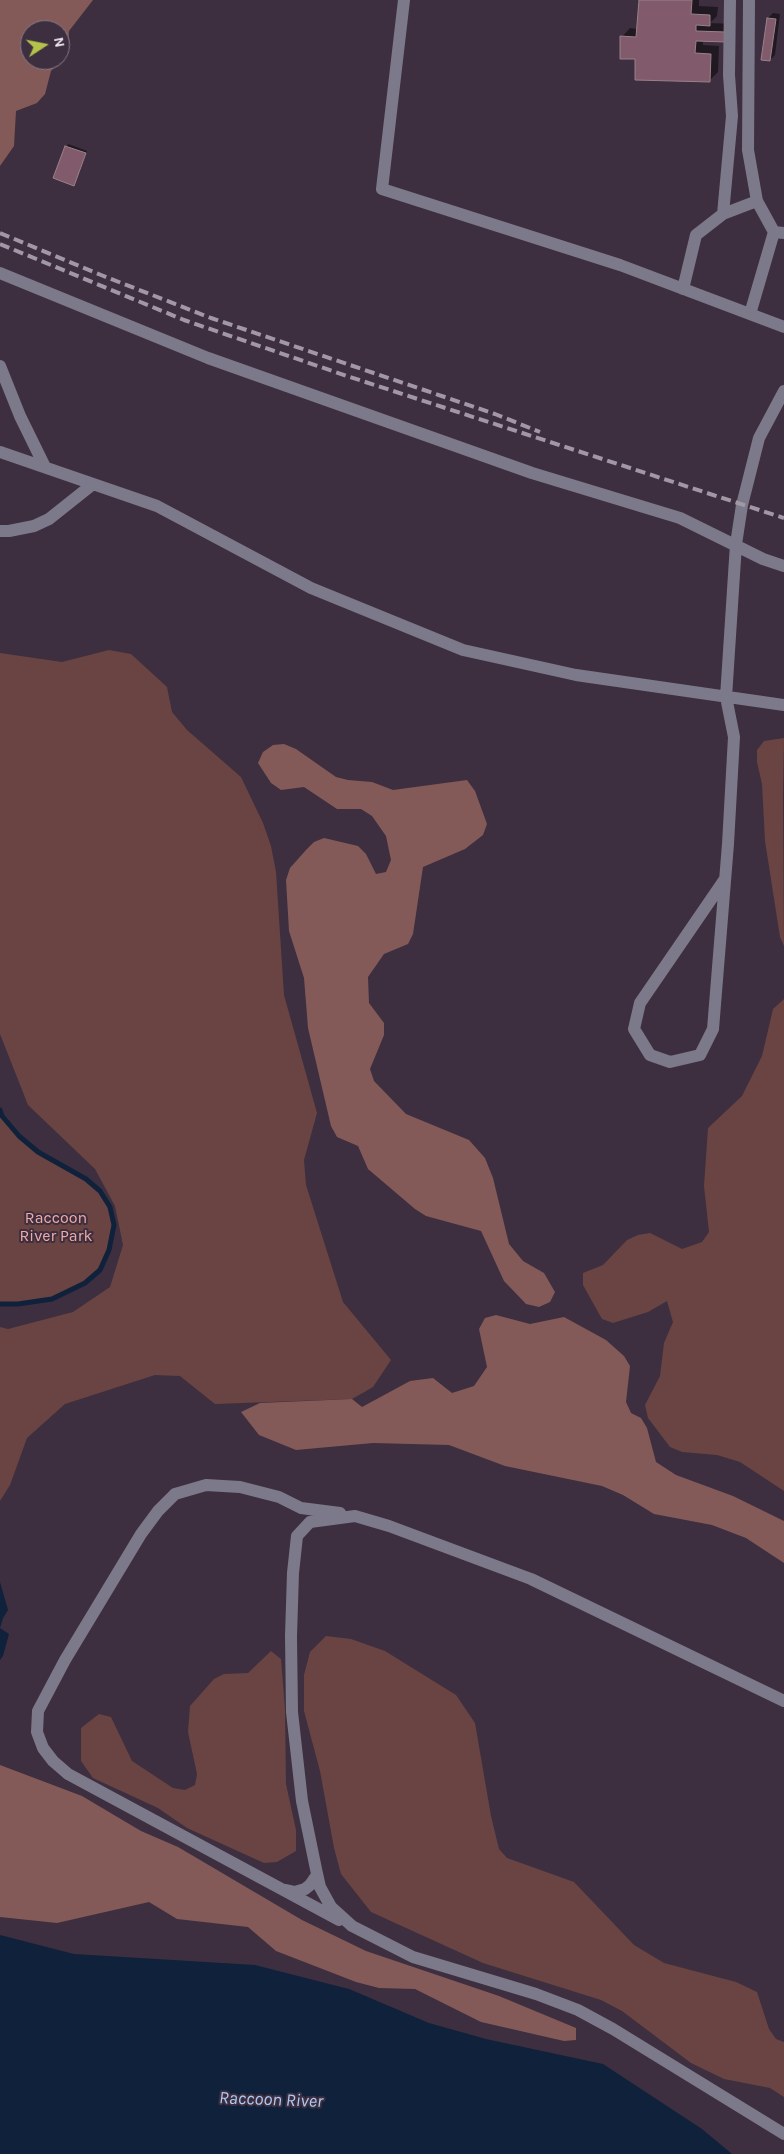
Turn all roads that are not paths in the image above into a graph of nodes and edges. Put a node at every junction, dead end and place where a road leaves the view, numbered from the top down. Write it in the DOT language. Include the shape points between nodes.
graph roads {
  1 [pos="404,0"];
  2 [pos="730,0"];
  3 [pos="749,0"];
  4 [pos="756,201"];
  5 [pos="723,214"];
  6 [pos="779,233"];
  7 [pos="0,273"];
  8 [pos="683,289"];
  9 [pos="750,314"];
  10 [pos="784,328"];
  11 [pos="0,366"];
  12 [pos="784,391"];
  13 [pos="0,452"];
  14 [pos="45,467"];
  15 [pos="93,484"];
  16 [pos="0,531"];
  17 [pos="736,544"];
  18 [pos="784,566"];
  19 [pos="726,697"];
  20 [pos="784,705"];
  21 [pos="725,879"];
  22 [pos="354,1516"];
  23 [pos="784,1701"];
  24 [pos="317,1875"];
  25 [pos="278,1888"];
  26 [pos="352,1926"];
  27 [pos="784,2134"];
  1 -- 8 [label="lane" via="382,189 620,265"];
  2 -- 5 [label="lane" via="732,116"];
  3 -- 4 [label="lane" via="748,150"];
  4 -- 5 [label="lane"];
  4 -- 6 [label="lane"];
  5 -- 8 [label="lane" via="696,235"];
  6 -- 9 [label="lane"];
  7 -- 17 [label="lane" via="208,358 532,473 680,518"];
  8 -- 9 [label="lane"];
  9 -- 10 [label="lane"];
  11 -- 14 [label="lane"];
  12 -- 17 [label="lane" via="759,438"];
  13 -- 14 [label="lane"];
  14 -- 15 [label="lane"];
  15 -- 16 [label="lane" via="49,520 34,526"];
  15 -- 19 [label="lane" via="157,506 311,588 463,650 576,675"];
  17 -- 18 [label="lane"];
  17 -- 19 [label="lane"];
  19 -- 20 [label="lane"];
  19 -- 21 [label="lane" via="734,737"];
  21 -- 21 [label="lane" via="713,1029 700,1054 670,1062 650,1055 634,1029 640,1003"];
  22 -- 23 [label="lane" via="531,1579"];
  22 -- 24 [label="lane" via="310,1522 297,1536 294,1553 292,1712 302,1801"];
  22 -- 25 [label="lane" via="301,1508 279,1497 240,1487 206,1485 175,1494 141,1534 38,1711 37,1732 43,1748 68,1774"];
  24 -- 25 [label="lane" via="310,1885 296,1892"];
  24 -- 26 [label="lane" via="327,1901"];
  25 -- 26 [label="lane"];
  26 -- 27 [label="lane" via="413,1957 578,2010"];
}
